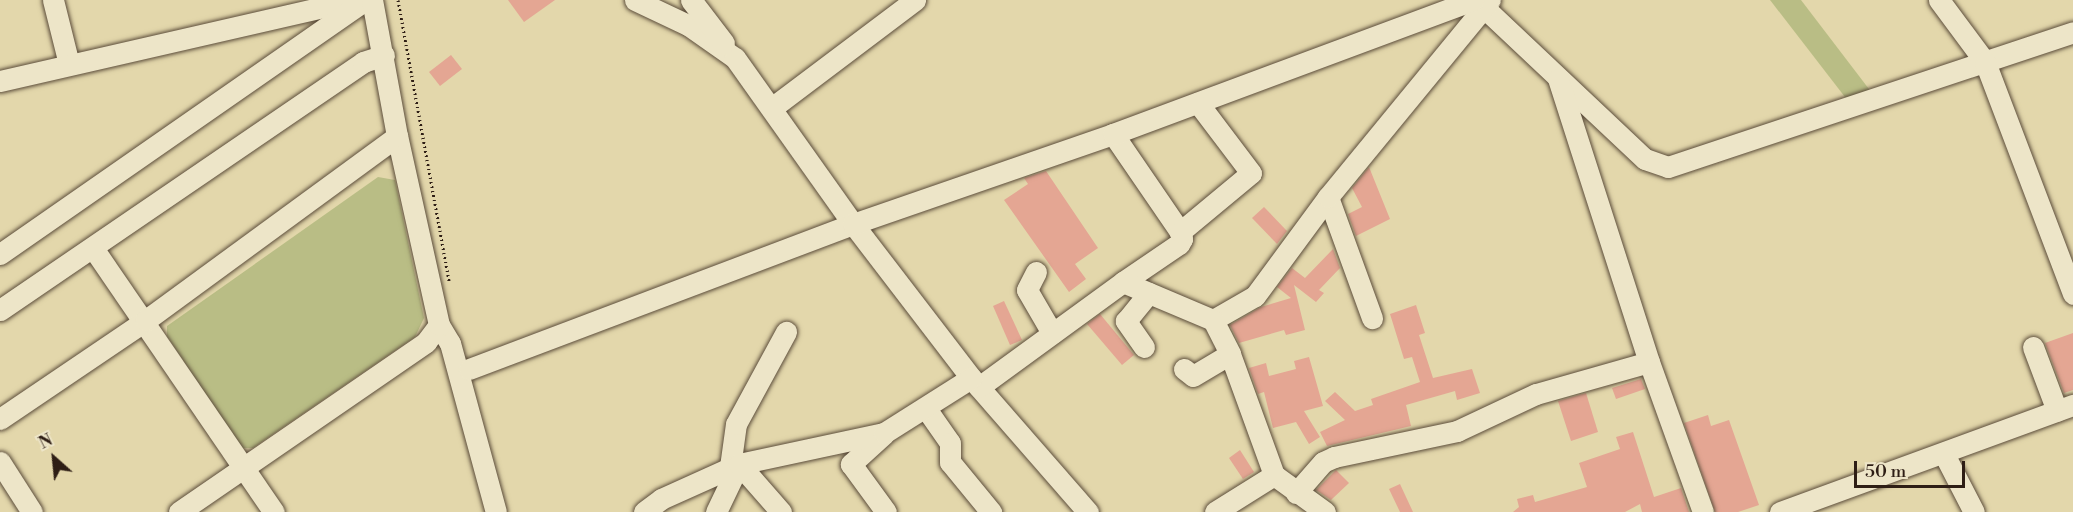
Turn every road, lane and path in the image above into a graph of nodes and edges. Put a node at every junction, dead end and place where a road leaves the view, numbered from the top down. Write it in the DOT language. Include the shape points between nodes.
graph roads {
  1 [pos="53,0"];
  2 [pos="355,0"];
  3 [pos="366,0"];
  4 [pos="372,0"];
  5 [pos="398,0"];
  6 [pos="635,0"];
  7 [pos="692,0"];
  8 [pos="915,0"];
  9 [pos="1939,0"];
  10 [pos="1481,1"];
  11 [pos="2073,32"];
  12 [pos="384,56"];
  13 [pos="735,58"];
  14 [pos="1985,62"];
  15 [pos="69,64"];
  16 [pos="1557,79"];
  17 [pos="0,81"];
  18 [pos="1198,103"];
  19 [pos="773,107"];
  20 [pos="1113,134"];
  21 [pos="397,136"];
  22 [pos="1328,197"];
  23 [pos="853,224"];
  24 [pos="1180,232"];
  25 [pos="93,248"];
  26 [pos="0,254"];
  27 [pos="1036,272"];
  28 [pos="1123,282"];
  29 [pos="450,285"];
  30 [pos="1149,293"];
  31 [pos="2073,294"];
  32 [pos="0,310"];
  33 [pos="1372,318"];
  34 [pos="146,320"];
  35 [pos="1213,320"];
  36 [pos="439,325"];
  37 [pos="786,332"];
  38 [pos="1052,333"];
  39 [pos="1144,347"];
  40 [pos="2033,347"];
  41 [pos="1230,354"];
  42 [pos="1649,362"];
  43 [pos="469,369"];
  44 [pos="1184,369"];
  45 [pos="975,383"];
  46 [pos="2065,408"];
  47 [pos="927,410"];
  48 [pos="0,419"];
  49 [pos="884,433"];
  50 [pos="1944,454"];
  51 [pos="0,462"];
  52 [pos="735,466"];
  53 [pos="243,467"];
  54 [pos="1274,475"];
  55 [pos="1296,492"];
  56 [pos="32,512"];
  57 [pos="179,512"];
  58 [pos="274,512"];
  59 [pos="496,512"];
  60 [pos="644,512"];
  61 [pos="716,512"];
  62 [pos="781,512"];
  63 [pos="886,512"];
  64 [pos="991,512"];
  65 [pos="1088,512"];
  66 [pos="1215,512"];
  67 [pos="1325,512"];
  68 [pos="1703,512"];
  69 [pos="1780,512"];
  70 [pos="1974,512"];
  1 -- 15 [label="street"];
  2 -- 15 [label="street"];
  3 -- 26 [label="street"];
  4 -- 12 [label="street"];
  5 -- 29 [label="path"];
  6 -- 13 [label="street" via="688,25"];
  7 -- 13 [label="street"];
  8 -- 19 [label="street"];
  9 -- 14 [label="street"];
  10 -- 16 [label="street"];
  10 -- 18 [label="street"];
  10 -- 22 [label="street"];
  11 -- 14 [label="street"];
  12 -- 21 [label="street"];
  12 -- 25 [label="street" via="363,63"];
  13 -- 19 [label="street"];
  14 -- 16 [label="street" via="1668,168 1645,159"];
  14 -- 31 [label="street"];
  15 -- 17 [label="street"];
  16 -- 42 [label="street"];
  18 -- 20 [label="street"];
  18 -- 24 [label="street" via="1251,173"];
  19 -- 23 [label="street"];
  20 -- 23 [label="street"];
  20 -- 24 [label="street"];
  21 -- 34 [label="street"];
  21 -- 36 [label="street"];
  22 -- 33 [label="street"];
  22 -- 35 [label="street" via="1255,296"];
  23 -- 43 [label="street" via="760,272"];
  23 -- 45 [label="street"];
  24 -- 28 [label="street" via="1179,244"];
  25 -- 32 [label="street"];
  25 -- 34 [label="street"];
  27 -- 38 [label="street" via="1027,290"];
  28 -- 30 [label="street"];
  28 -- 38 [label="street"];
  30 -- 35 [label="street"];
  30 -- 39 [label="street" via="1126,321"];
  34 -- 48 [label="street"];
  34 -- 53 [label="street"];
  35 -- 41 [label="street"];
  36 -- 53 [label="street" via="426,342"];
  36 -- 59 [label="street" via="450,343"];
  37 -- 52 [label="street" via="736,424"];
  38 -- 45 [label="street"];
  40 -- 46 [label="street"];
  41 -- 44 [label="street" via="1193,376"];
  41 -- 54 [label="street"];
  42 -- 55 [label="street" via="1536,394 1456,431 1334,457 1323,462"];
  42 -- 68 [label="street"];
  45 -- 47 [label="street"];
  45 -- 65 [label="street"];
  46 -- 50 [label="street"];
  47 -- 49 [label="street"];
  47 -- 64 [label="street" via="950,442 950,462"];
  49 -- 52 [label="street"];
  49 -- 63 [label="street" via="851,465"];
  50 -- 69 [label="street"];
  50 -- 70 [label="street"];
  51 -- 56 [label="street"];
  52 -- 60 [label="street" via="661,499"];
  52 -- 61 [label="street"];
  52 -- 62 [label="street"];
  53 -- 57 [label="street"];
  53 -- 58 [label="street"];
  54 -- 55 [label="street"];
  54 -- 66 [label="street"];
  55 -- 67 [label="street"];
}
